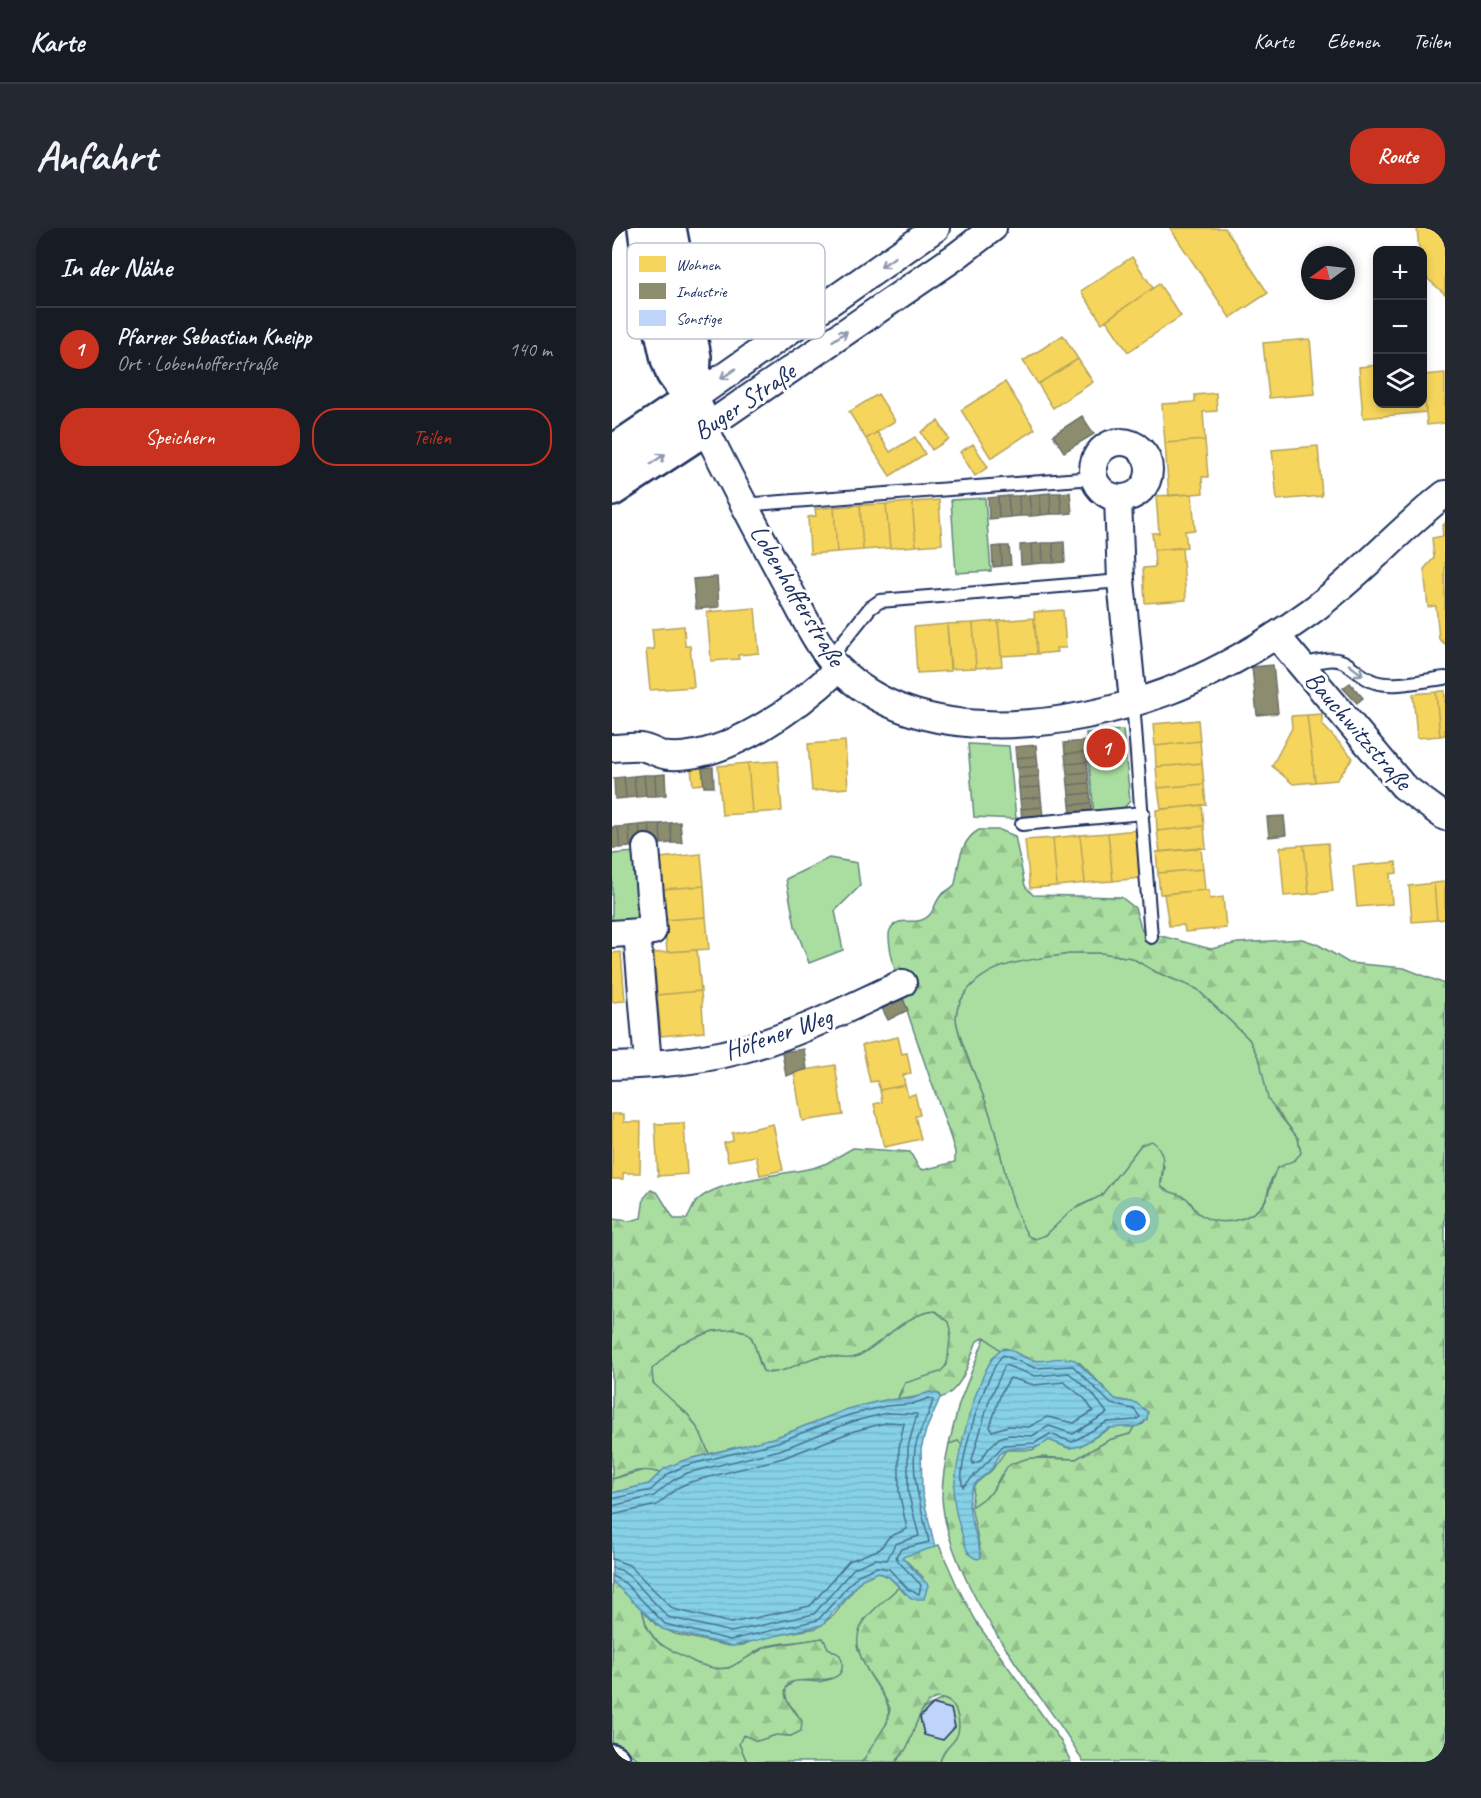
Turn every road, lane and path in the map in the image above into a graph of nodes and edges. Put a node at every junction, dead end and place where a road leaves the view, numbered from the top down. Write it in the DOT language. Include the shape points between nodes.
graph roads {
  1 [pos="645,228"];
  2 [pos="669,228"];
  3 [pos="936,228"];
  4 [pos="993,228"];
  5 [pos="647,243"];
  6 [pos="672,243"];
  7 [pos="825,315"];
  8 [pos="825,336"];
  9 [pos="664,339"];
  10 [pos="691,339"];
  11 [pos="794,339"];
  12 [pos="820,339"];
  13 [pos="699,413"];
  14 [pos="612,453"];
  15 [pos="1094,478"];
  16 [pos="612,489"];
  17 [pos="1445,494"];
  18 [pos="1118,498"];
  19 [pos="743,505"];
  20 [pos="1122,581"];
  21 [pos="1276,635"];
  22 [pos="834,664"];
  23 [pos="1302,665"];
  24 [pos="1445,678"];
  25 [pos="1133,702"];
  26 [pos="612,748"];
  27 [pos="1143,813"];
  28 [pos="1445,817"];
  29 [pos="1022,824"];
  30 [pos="646,848"];
  31 [pos="637,932"];
  32 [pos="612,934"];
  33 [pos="1151,937"];
  34 [pos="903,983"];
  35 [pos="648,1064"];
  36 [pos="612,1066"];
  1 -- 5 [label="street"];
  2 -- 6 [label="street"];
  3 -- 7 [label="street, Buger Straße, one-way"];
  8 -- 4 [label="street, Buger Straße, one-way" via="955,257"];
  9 -- 13 [label="street" via="673,373"];
  10 -- 13 [label="street"];
  11 -- 13 [label="street, Buger Straße, one-way"];
  13 -- 12 [label="street, Buger Straße, one-way"];
  13 -- 14 [label="street, Buger Straße"];
  16 -- 13 [label="street, Buger Straße, one-way"];
  13 -- 19 [label="street, Lobenhofferstraße"];
  15 -- 18 [label="street" via="1103,492"];
  15 -- 18 [label="street" via="1093,466 1105,447 1116,442 1139,448 1149,469 1147,481 1135,494"];
  15 -- 19 [label="lane, Lobenhofferstraße"];
  17 -- 21 [label="street, Lobenhofferstraße" via="1392,537 1335,593"];
  18 -- 20 [label="street"];
  19 -- 22 [label="street, Lobenhofferstraße"];
  20 -- 22 [label="lane" via="880,601 870,608"];
  20 -- 25 [label="street"];
  21 -- 23 [label="street, Bauchwitzstraße"];
  21 -- 25 [label="street, Lobenhofferstraße" via="1197,678"];
  22 -- 25 [label="street, Lobenhofferstraße" via="861,686 930,718 1022,724 1077,717"];
  22 -- 26 [label="street" via="802,702 737,740 669,756 641,747"];
  23 -- 24 [label="lane, Bauchwitzstraße, one-way" via="1336,659 1368,679 1386,683"];
  23 -- 28 [label="street, Bauchwitzstraße" via="1403,786"];
  25 -- 27 [label="lane"];
  27 -- 29 [label="lane"];
  27 -- 33 [label="lane"];
  30 -- 31 [label="street" via="653,931"];
  31 -- 32 [label="street"];
  31 -- 35 [label="street"];
  34 -- 35 [label="street, Höfener Weg" via="752,1047"];
  35 -- 36 [label="street, Höfener Weg"];
}
